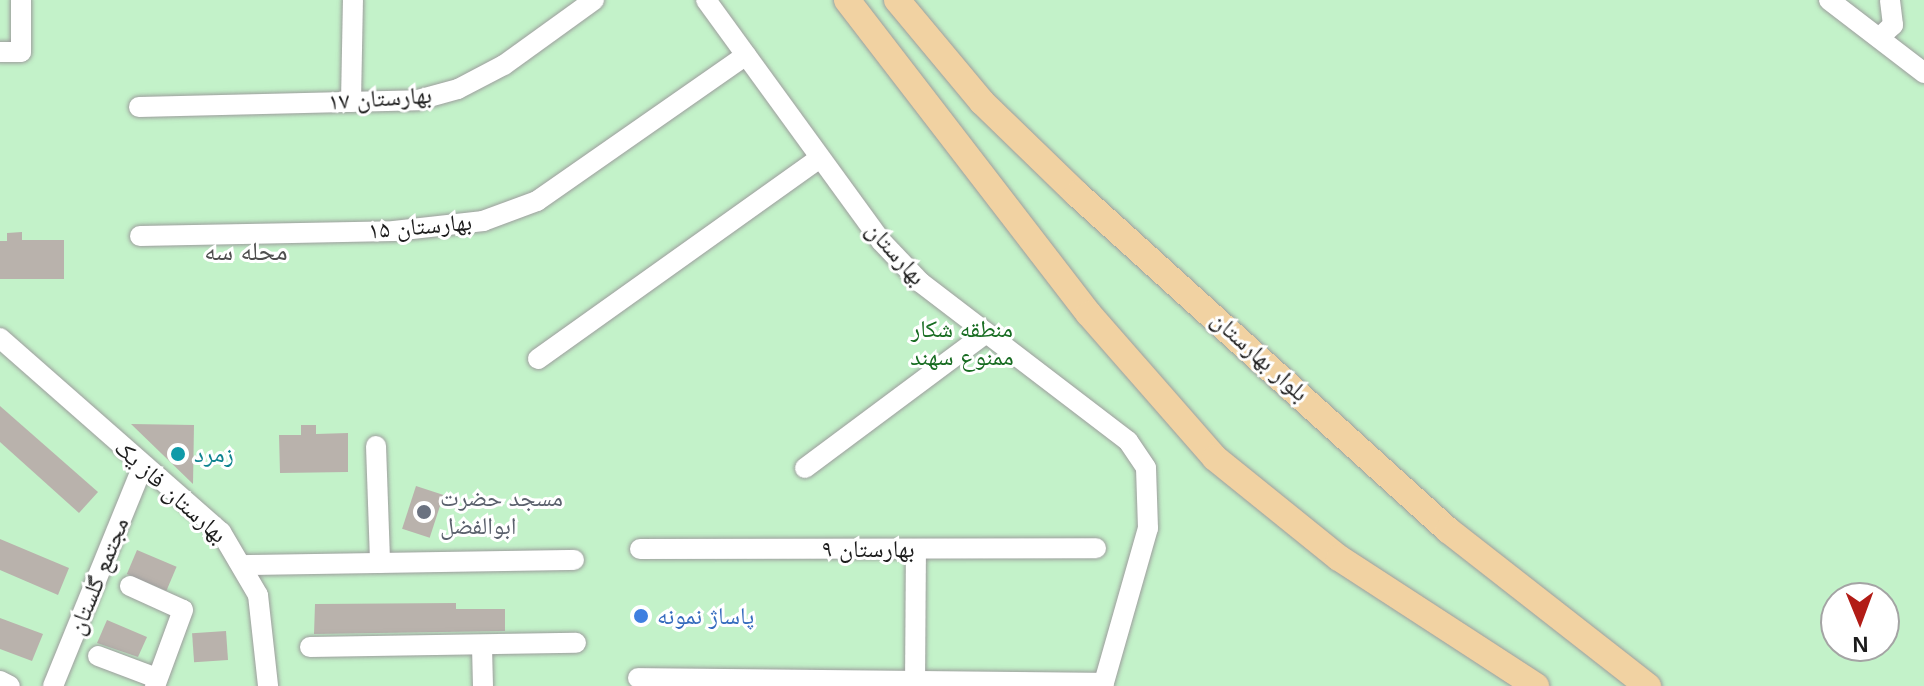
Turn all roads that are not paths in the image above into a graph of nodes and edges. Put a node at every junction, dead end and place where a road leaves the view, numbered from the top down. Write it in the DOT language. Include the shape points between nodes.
graph roads {
  1 [pos="21,0"];
  2 [pos="353,0"];
  3 [pos="594,0"];
  4 [pos="706,0"];
  5 [pos="847,0"];
  6 [pos="897,0"];
  7 [pos="1829,0"];
  8 [pos="1890,0"];
  9 [pos="1879,38"];
  10 [pos="0,52"];
  11 [pos="746,55"];
  12 [pos="1924,73"];
  13 [pos="351,102"];
  14 [pos="139,107"];
  15 [pos="820,158"];
  16 [pos="140,236"];
  17 [pos="986,333"];
  18 [pos="0,338"];
  19 [pos="538,359"];
  20 [pos="376,446"];
  21 [pos="143,466"];
  22 [pos="805,468"];
  23 [pos="1096,548"];
  24 [pos="640,549"];
  25 [pos="916,549"];
  26 [pos="574,560"];
  27 [pos="380,563"];
  28 [pos="245,565"];
  29 [pos="130,586"];
  30 [pos="576,643"];
  31 [pos="482,646"];
  32 [pos="310,647"];
  33 [pos="98,656"];
  34 [pos="638,678"];
  35 [pos="0,681"];
  36 [pos="155,681"];
  37 [pos="915,683"];
  38 [pos="1103,685"];
  39 [pos="10,686"];
  40 [pos="53,686"];
  41 [pos="268,686"];
  42 [pos="483,686"];
  43 [pos="1536,686"];
  44 [pos="1648,686"];
  1 -- 10 [label="street" via="21,52"];
  2 -- 13 [label="street"];
  3 -- 13 [label="street, بهارستان ۱۷" via="550,35 458,89 418,100"];
  4 -- 11 [label="street, بهارستان"];
  5 -- 43 [label="main road" via="1089,314 1215,458 1339,558"];
  6 -- 44 [label="main road, بلوار بهارستان" via="982,102 1077,194 1448,530"];
  7 -- 9 [label="street"];
  8 -- 9 [label="street" via="1893,25"];
  9 -- 12 [label="street"];
  11 -- 15 [label="street, بهارستان"];
  11 -- 16 [label="street, بهارستان ۱۵" via="537,201 483,221 394,231"];
  13 -- 14 [label="street, بهارستان ۱۷"];
  15 -- 17 [label="street, بهارستان" via="920,282"];
  15 -- 19 [label="street"];
  17 -- 22 [label="street"];
  17 -- 38 [label="street, بهارستان" via="1128,441 1146,468 1148,528"];
  18 -- 21 [label="street, بهارستان فاز یک"];
  20 -- 27 [label="street"];
  21 -- 28 [label="street, بهارستان فاز یک" via="221,532"];
  21 -- 40 [label="street, مجتمع گلستان"];
  23 -- 25 [label="street, بهارستان ۹"];
  24 -- 25 [label="street, بهارستان ۹"];
  25 -- 37 [label="street"];
  26 -- 27 [label="street"];
  27 -- 28 [label="street"];
  28 -- 41 [label="street, بهارستان فاز یک" via="267,638"];
  29 -- 36 [label="street" via="183,610"];
  30 -- 31 [label="street"];
  31 -- 32 [label="street"];
  31 -- 42 [label="street"];
  33 -- 36 [label="street"];
  34 -- 37 [label="street"];
  35 -- 39 [label="street"];
  37 -- 38 [label="street"];
}
